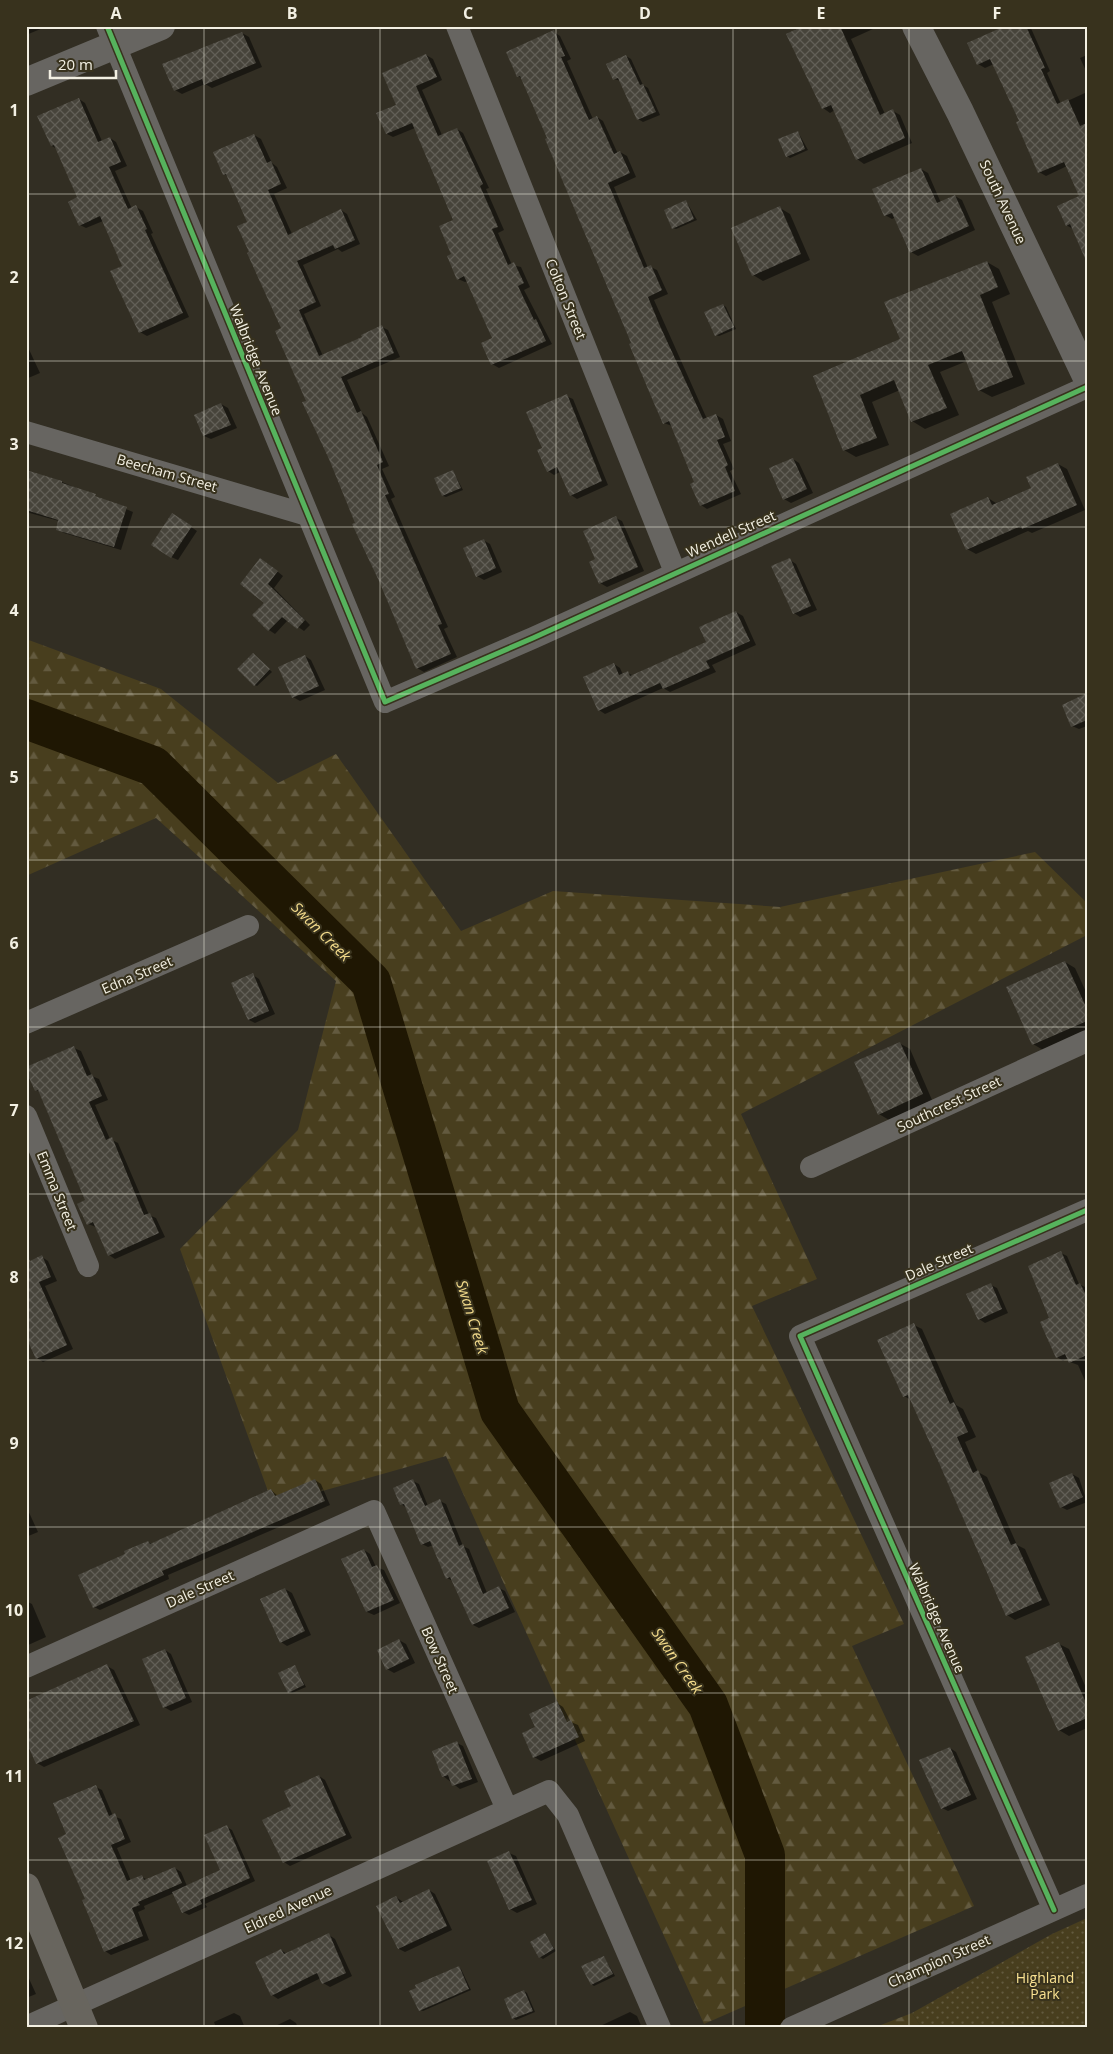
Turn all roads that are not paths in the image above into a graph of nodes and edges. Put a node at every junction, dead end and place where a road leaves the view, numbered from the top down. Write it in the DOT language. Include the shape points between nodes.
graph roads {
  1 [pos="161,26"];
  2 [pos="457,26"];
  3 [pos="916,26"];
  4 [pos="111,36"];
  5 [pos="26,82"];
  6 [pos="1087,378"];
  7 [pos="1087,387"];
  8 [pos="26,432"];
  9 [pos="307,515"];
  10 [pos="675,572"];
  11 [pos="384,702"];
  12 [pos="248,926"];
  13 [pos="26,1023"];
  14 [pos="1087,1041"];
  15 [pos="26,1116"];
  16 [pos="811,1167"];
  17 [pos="1087,1210"];
  18 [pos="88,1266"];
  19 [pos="800,1336"];
  20 [pos="374,1511"];
  21 [pos="26,1667"];
  22 [pos="507,1808"];
  23 [pos="26,1887"];
  24 [pos="1087,1895"];
  25 [pos="1054,1910"];
  26 [pos="79,2016"];
  27 [pos="26,2027"];
  28 [pos="660,2028"];
  29 [pos="792,2028"];
  1 -- 4 [label="street"];
  2 -- 10 [label="street, Colton Street"];
  3 -- 6 [label="street, South Avenue"];
  4 -- 5 [label="street"];
  4 -- 9 [label="street, Walbridge Avenue"];
  7 -- 10 [label="street, Wendell Street"];
  8 -- 9 [label="street, Beecham Street"];
  9 -- 11 [label="street, Walbridge Avenue"];
  10 -- 11 [label="street, Wendell Street"];
  12 -- 13 [label="street, Edna Street"];
  14 -- 16 [label="street, Southcrest Street"];
  15 -- 18 [label="street, Emma Street"];
  17 -- 19 [label="street, Dale Street"];
  19 -- 25 [label="street, Walbridge Avenue"];
  20 -- 21 [label="street, Dale Street"];
  20 -- 22 [label="street, Bow Street"];
  22 -- 26 [label="street, Eldred Avenue"];
  22 -- 28 [label="street, Eldred Avenue" via="549,1791 568,1814"];
  23 -- 26 [label="main road"];
  24 -- 25 [label="street, Champion Street"];
  25 -- 29 [label="street, Champion Street"];
  26 -- 27 [label="street, Eldred Avenue"];
}
